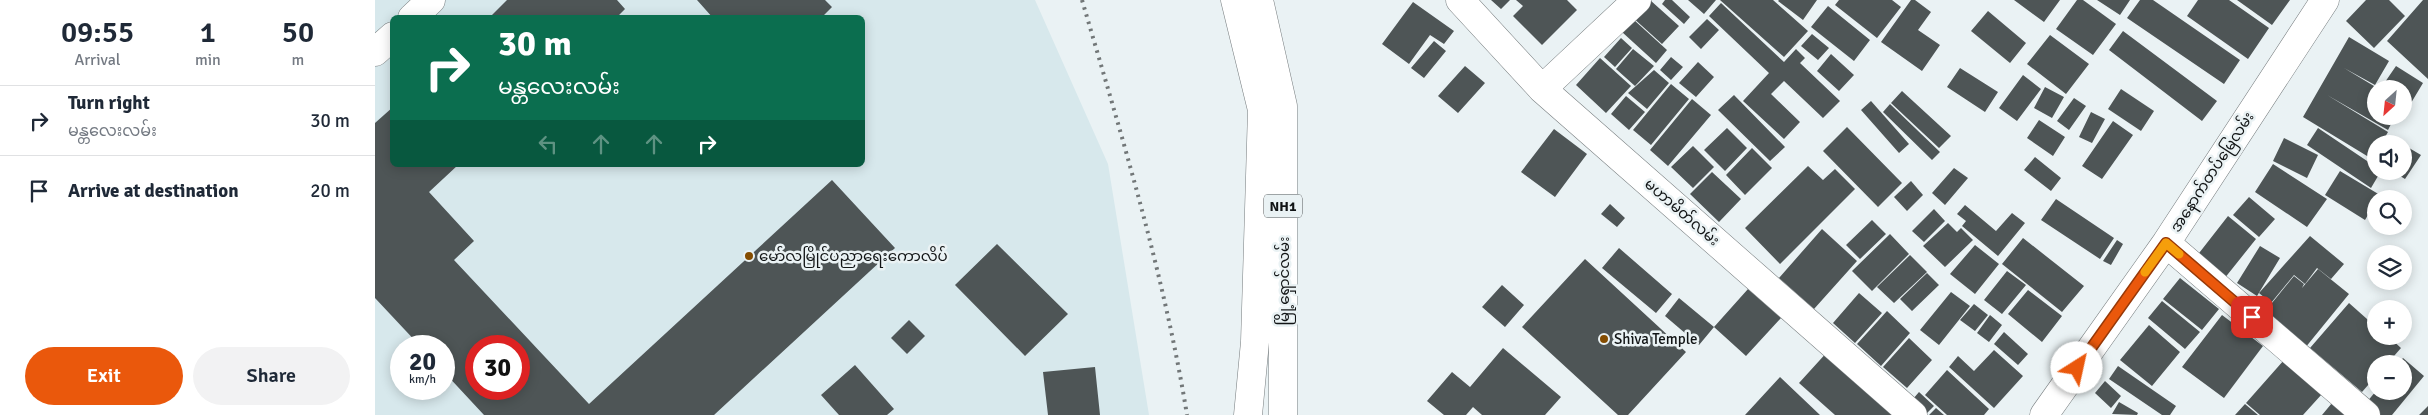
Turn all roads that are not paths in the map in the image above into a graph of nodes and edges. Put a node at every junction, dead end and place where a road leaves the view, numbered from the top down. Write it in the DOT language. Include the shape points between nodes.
graph roads {
  1 [pos="431,0"];
  2 [pos="1235,0"];
  3 [pos="1259,0"];
  4 [pos="1460,0"];
  5 [pos="1637,0"];
  6 [pos="2325,0"];
  7 [pos="415,15"];
  8 [pos="390,39"];
  9 [pos="375,52"];
  10 [pos="1542,89"];
  11 [pos="2166,243"];
  12 [pos="1248,415"];
  13 [pos="1283,415"];
  14 [pos="1913,415"];
  15 [pos="2044,415"];
  16 [pos="2366,415"];
  1 -- 7 [label="main road"];
  2 -- 12 [label="main road" via="1262,110 1255,342"];
  3 -- 13 [label="main road, မြို့ရှောင်လမ်း / NH1" via="1283,106"];
  4 -- 10 [label="main road, မဟာမိတ်လမ်း"];
  5 -- 10 [label="main road"];
  6 -- 11 [label="main road, အနောက်တပ်မြေလမ်း"];
  8 -- 9 [label="main road"];
  10 -- 14 [label="main road, မဟာမိတ်လမ်း"];
  11 -- 15 [label="main road, အနောက်တပ်မြေလမ်း"];
  11 -- 16 [label="main road"];
}
